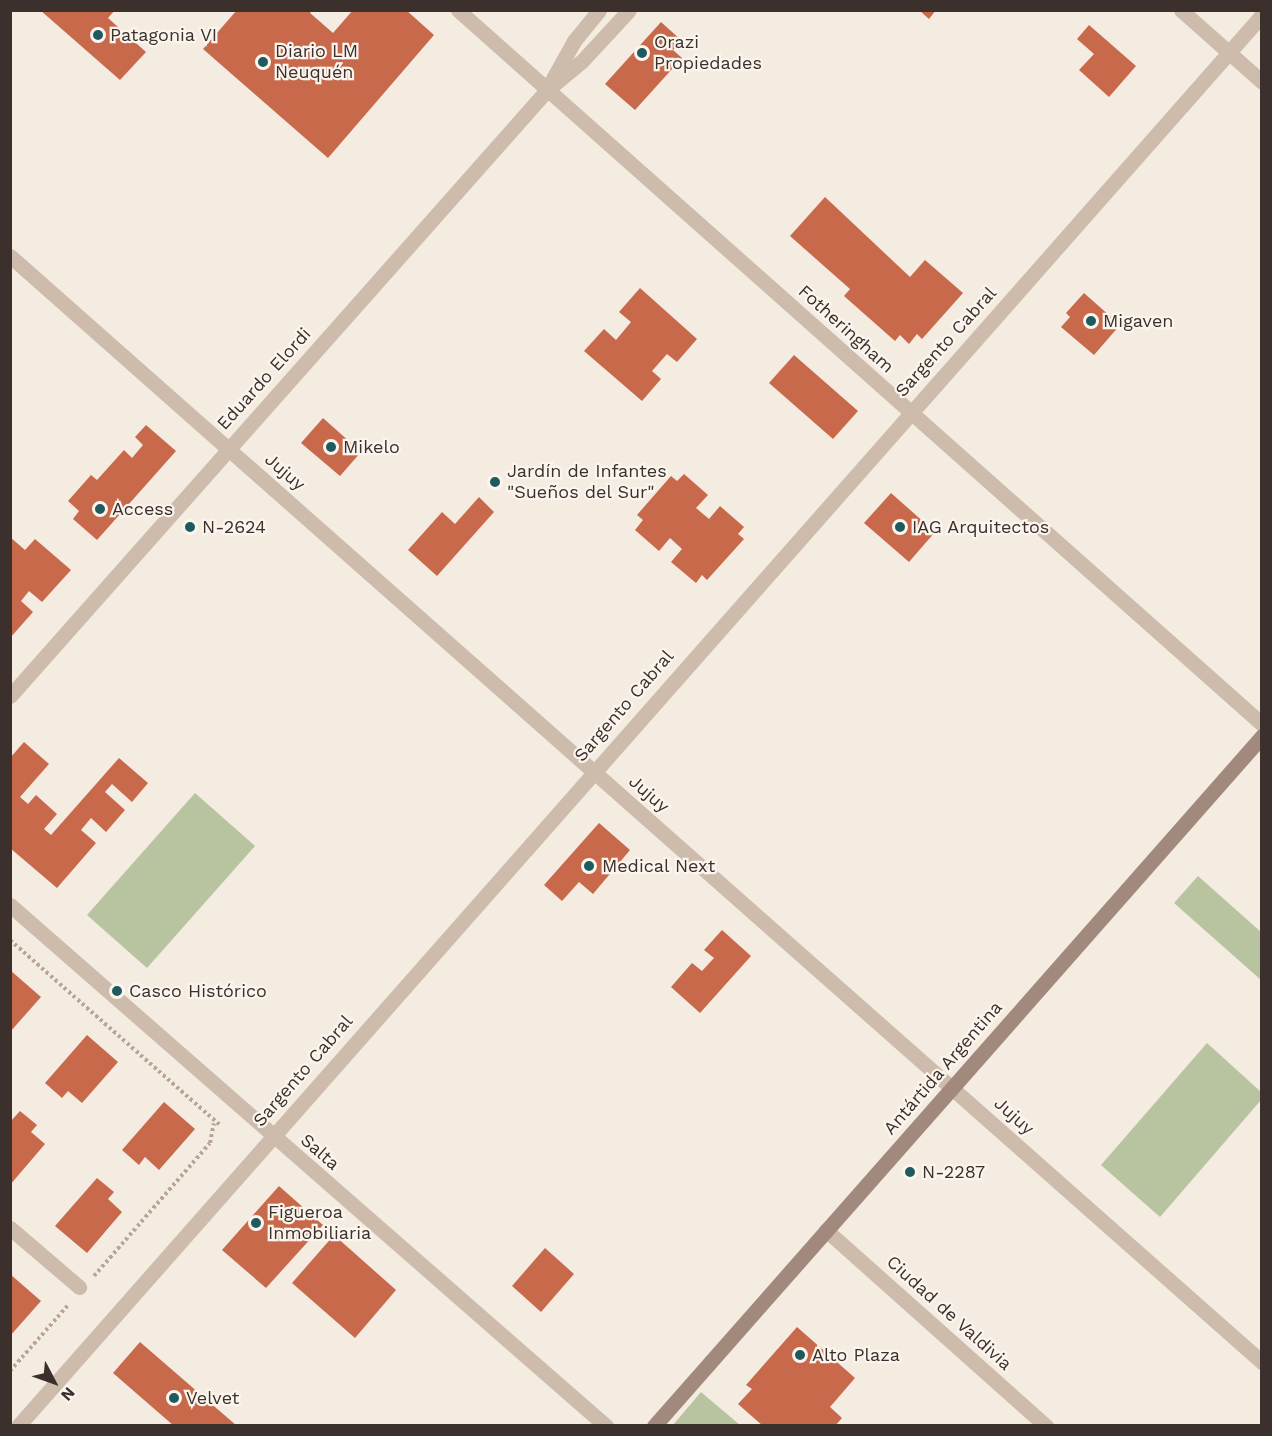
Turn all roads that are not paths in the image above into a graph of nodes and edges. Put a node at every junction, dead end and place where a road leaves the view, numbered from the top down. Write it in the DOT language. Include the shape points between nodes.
graph roads {
  1 [pos="458,10"];
  2 [pos="599,10"];
  3 [pos="628,10"];
  4 [pos="1181,10"];
  5 [pos="1262,15"];
  6 [pos="1228,52"];
  7 [pos="1262,82"];
  8 [pos="547,90"];
  9 [pos="10,256"];
  10 [pos="910,412"];
  11 [pos="228,448"];
  12 [pos="10,696"];
  13 [pos="1262,724"];
  14 [pos="1262,735"];
  15 [pos="593,770"];
  16 [pos="10,905"];
  17 [pos="952,1087"];
  18 [pos="272,1136"];
  19 [pos="10,1228"];
  20 [pos="826,1230"];
  21 [pos="79,1291"];
  22 [pos="1262,1362"];
  23 [pos="18,1425"];
  24 [pos="606,1425"];
  25 [pos="654,1425"];
  26 [pos="1046,1425"];
  1 -- 8 [label="street, Fotheringham"];
  2 -- 8 [label="street, Eduardo Elordi" via="574,40"];
  3 -- 8 [label="street, Eduardo Elordi" via="582,61"];
  4 -- 6 [label="street"];
  5 -- 6 [label="street, Sargento Cabral"];
  6 -- 7 [label="street"];
  6 -- 10 [label="street, Sargento Cabral"];
  8 -- 10 [label="street, Fotheringham"];
  8 -- 11 [label="street, Eduardo Elordi"];
  9 -- 11 [label="street, Jujuy"];
  10 -- 13 [label="street, Fotheringham"];
  10 -- 15 [label="street, Sargento Cabral"];
  11 -- 12 [label="street, Eduardo Elordi"];
  11 -- 15 [label="street, Jujuy"];
  14 -- 17 [label="main road, Antártida Argentina"];
  15 -- 17 [label="street, Jujuy"];
  15 -- 18 [label="street, Sargento Cabral"];
  16 -- 18 [label="street, Salta"];
  17 -- 20 [label="main road, Antártida Argentina"];
  17 -- 22 [label="street, Jujuy"];
  18 -- 23 [label="street, Sargento Cabral"];
  18 -- 24 [label="street, Salta"];
  19 -- 21 [label="street"];
  20 -- 25 [label="main road, Antártida Argentina"];
  20 -- 26 [label="street, Ciudad de Valdivia"];
}
